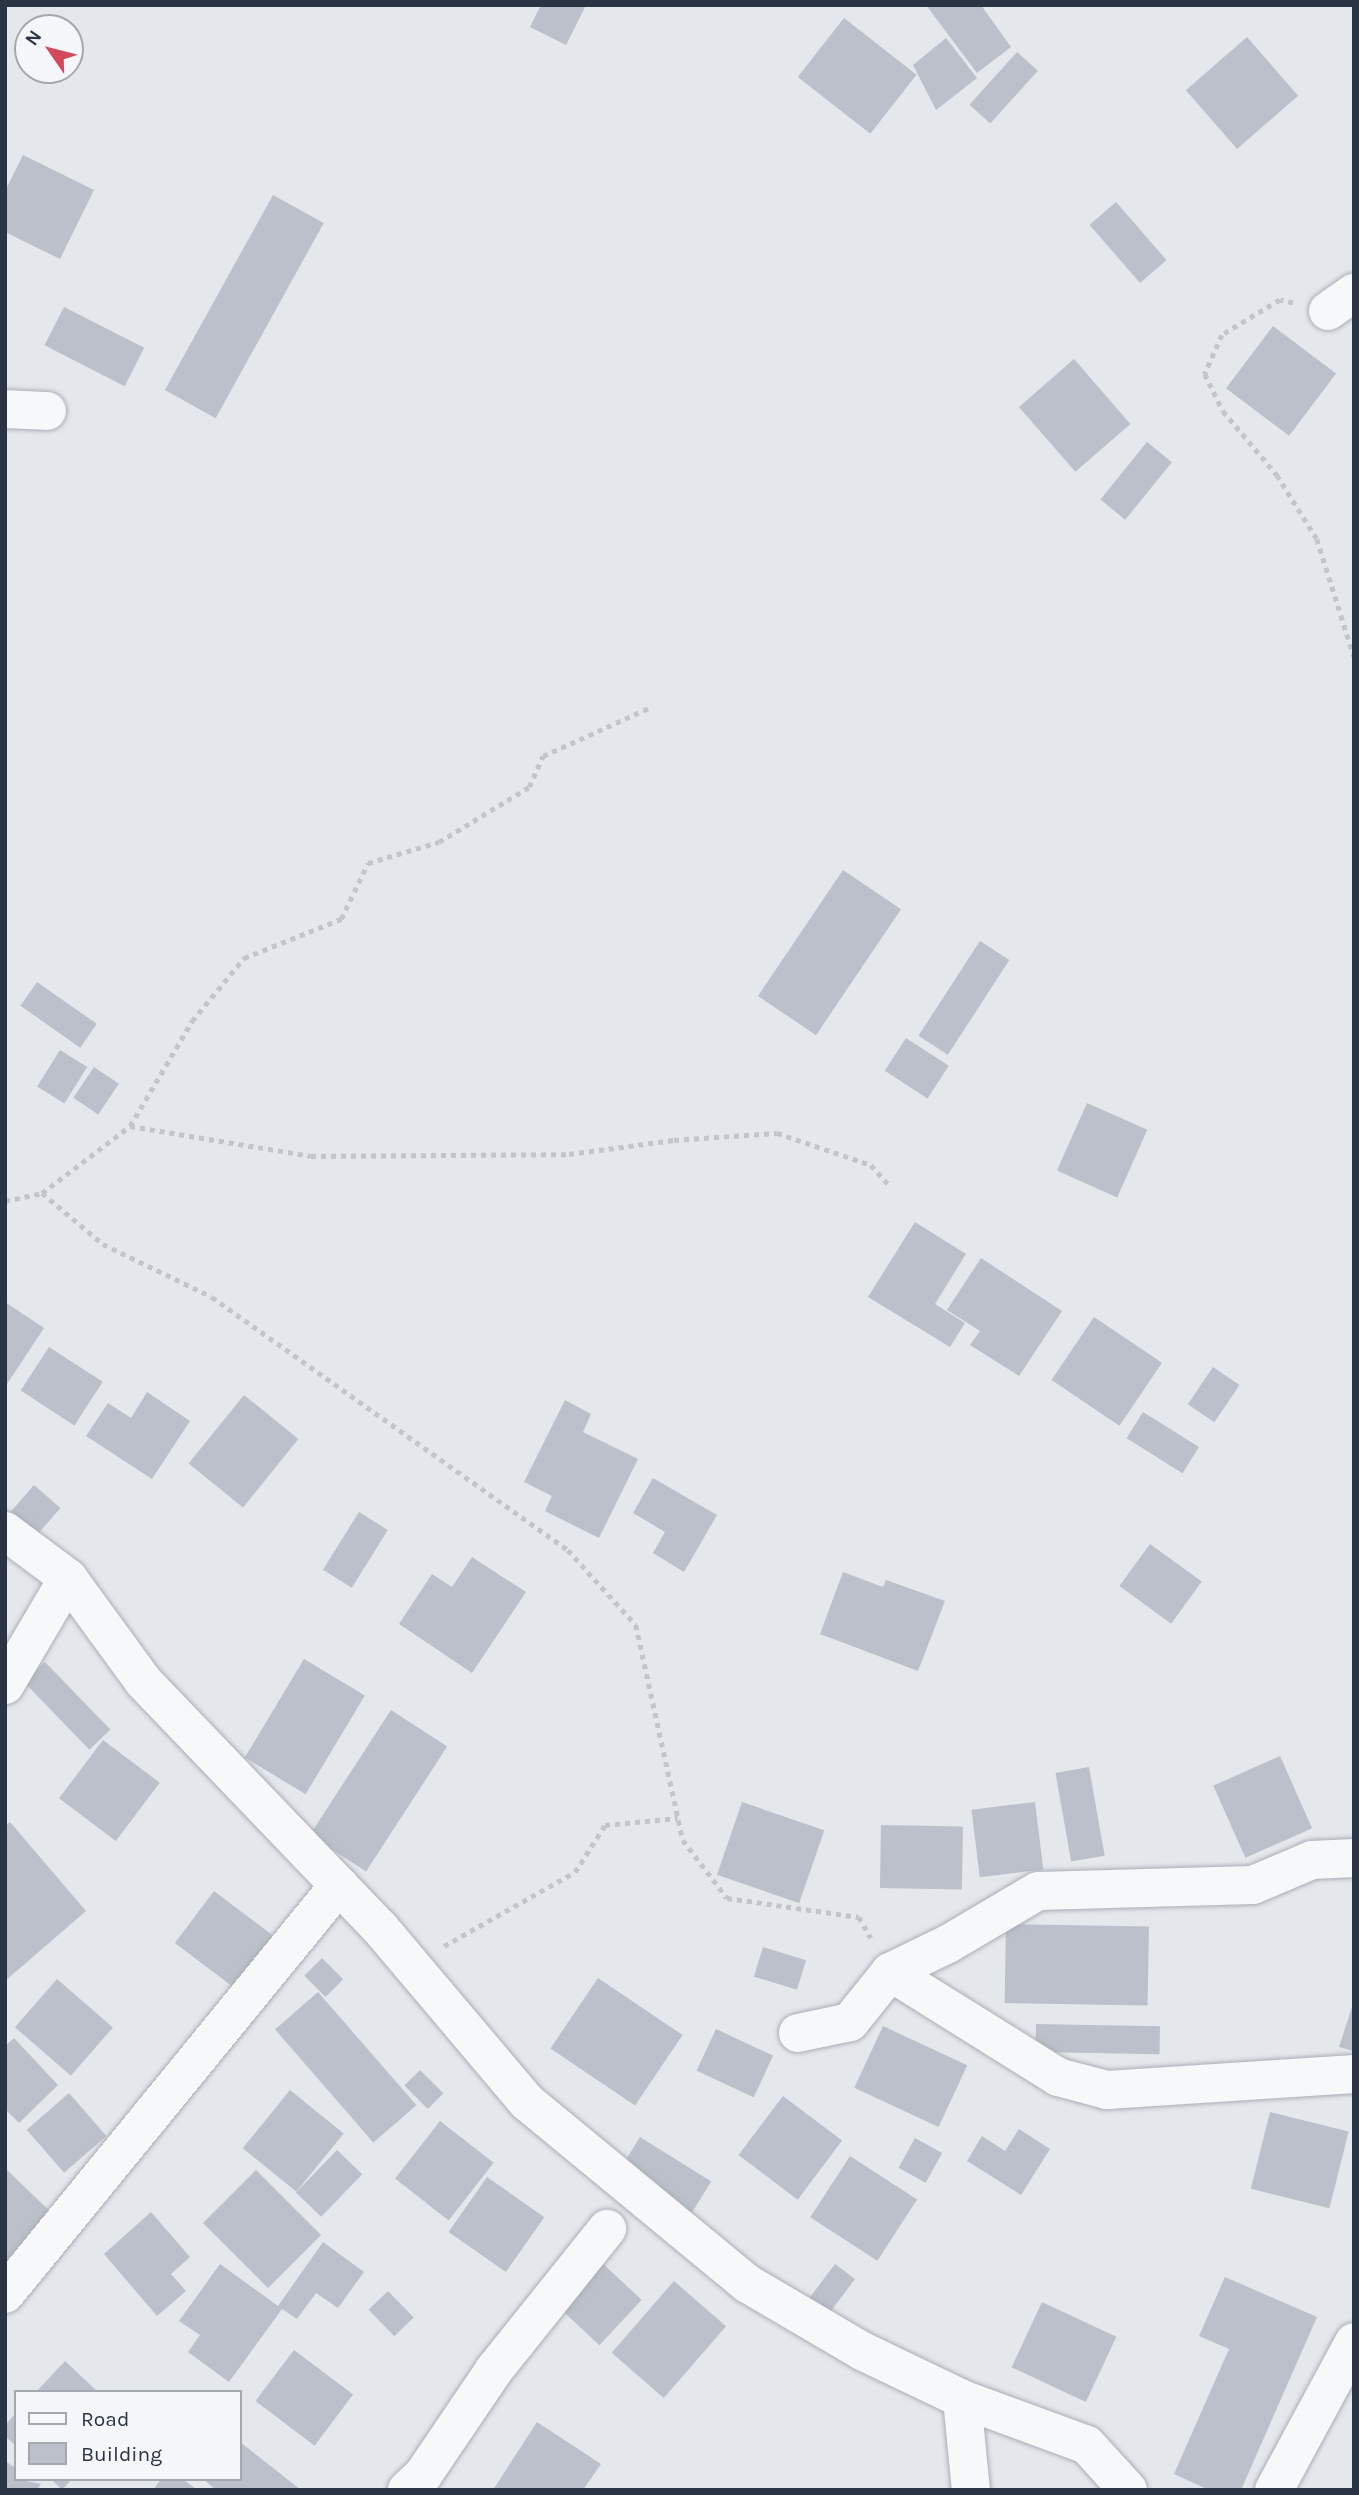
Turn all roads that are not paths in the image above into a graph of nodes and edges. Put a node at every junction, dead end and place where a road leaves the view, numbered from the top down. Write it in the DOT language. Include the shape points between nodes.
graph roads {
  1 [pos="5,409"];
  2 [pos="47,411"];
  3 [pos="5,1531"];
  4 [pos="68,1578"];
  5 [pos="5,1685"];
  6 [pos="1354,1858"];
  7 [pos="339,1885"];
  8 [pos="890,1972"];
  9 [pos="798,2033"];
  10 [pos="1354,2074"];
  11 [pos="607,2229"];
  12 [pos="5,2294"];
  13 [pos="1354,2342"];
  14 [pos="961,2399"];
  15 [pos="424,2485"];
  16 [pos="971,2490"];
  17 [pos="1128,2490"];
  18 [pos="1274,2490"];
  1 -- 2 [label="street"];
  3 -- 4 [label="street"];
  4 -- 5 [label="street"];
  4 -- 7 [label="street" via="143,1681"];
  6 -- 8 [label="street" via="1312,1860 1253,1885 1038,1891"];
  7 -- 12 [label="street"];
  7 -- 14 [label="street" via="527,2102 748,2284 862,2351"];
  8 -- 9 [label="street" via="850,2022"];
  8 -- 10 [label="street" via="1058,2077 1107,2090"];
  11 -- 15 [label="street" via="494,2370"];
  13 -- 18 [label="street"];
  14 -- 16 [label="street"];
  14 -- 17 [label="street" via="1087,2445"];
}
